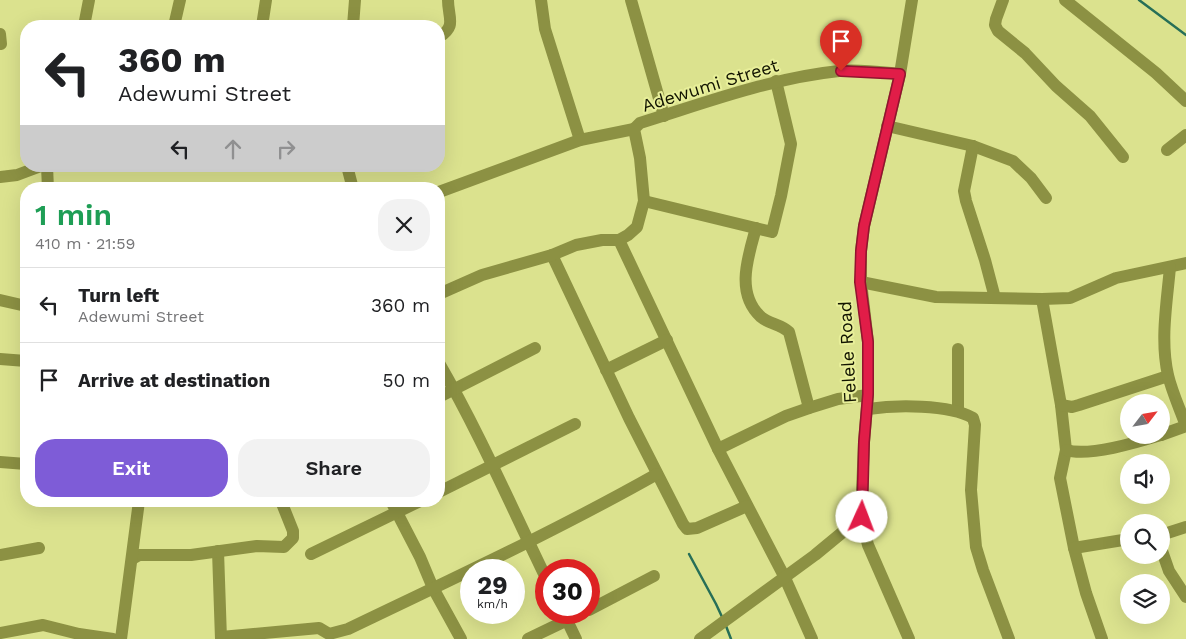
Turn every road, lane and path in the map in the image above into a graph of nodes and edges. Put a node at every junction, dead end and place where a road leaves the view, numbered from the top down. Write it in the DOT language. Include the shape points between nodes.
graph roads {
  1 [pos="89,0"];
  2 [pos="180,0"];
  3 [pos="266,0"];
  4 [pos="356,0"];
  5 [pos="448,0"];
  6 [pos="541,0"];
  7 [pos="631,0"];
  8 [pos="912,0"];
  9 [pos="1003,0"];
  10 [pos="1065,0"];
  11 [pos="85,20"];
  12 [pos="175,20"];
  13 [pos="263,20"];
  14 [pos="354,20"];
  15 [pos="445,32"];
  16 [pos="900,74"];
  17 [pos="776,81"];
  18 [pos="1186,100"];
  19 [pos="664,116"];
  20 [pos="887,126"];
  21 [pos="634,129"];
  22 [pos="1186,135"];
  23 [pos="580,140"];
  24 [pos="973,146"];
  25 [pos="1167,150"];
  26 [pos="1123,157"];
  27 [pos="25,172"];
  28 [pos="0,177"];
  29 [pos="445,190"];
  30 [pos="1046,198"];
  31 [pos="644,201"];
  32 [pos="756,228"];
  33 [pos="619,240"];
  34 [pos="552,255"];
  35 [pos="1186,263"];
  36 [pos="1170,267"];
  37 [pos="860,282"];
  38 [pos="445,291"];
  39 [pos="995,298"];
  40 [pos="1042,299"];
  41 [pos="0,300"];
  42 [pos="20,305"];
  43 [pos="667,340"];
  44 [pos="535,348"];
  45 [pos="958,349"];
  46 [pos="0,359"];
  47 [pos="20,361"];
  48 [pos="606,370"];
  49 [pos="445,373"];
  50 [pos="1168,376"];
  51 [pos="455,390"];
  52 [pos="445,394"];
  53 [pos="868,394"];
  54 [pos="1061,405"];
  55 [pos="809,408"];
  56 [pos="868,409"];
  57 [pos="958,412"];
  58 [pos="575,424"];
  59 [pos="1170,432"];
  60 [pos="1132,444"];
  61 [pos="718,449"];
  62 [pos="1066,450"];
  63 [pos="0,462"];
  64 [pos="20,464"];
  65 [pos="492,465"];
  66 [pos="656,474"];
  67 [pos="445,489"];
  68 [pos="747,506"];
  69 [pos="138,507"];
  70 [pos="283,507"];
  71 [pos="394,507"];
  72 [pos="862,517"];
  73 [pos="1186,526"];
  74 [pos="1170,532"];
  75 [pos="1120,540"];
  76 [pos="529,543"];
  77 [pos="39,548"];
  78 [pos="1074,548"];
  79 [pos="218,551"];
  80 [pos="311,554"];
  81 [pos="0,555"];
  82 [pos="132,559"];
  83 [pos="537,559"];
  84 [pos="1167,564"];
  85 [pos="654,576"];
  86 [pos="784,578"];
  87 [pos="433,588"];
  88 [pos="1186,596"];
  89 [pos="600,604"];
  90 [pos="553,624"];
  91 [pos="568,624"];
  92 [pos="0,633"];
  93 [pos="320,633"];
  94 [pos="221,638"];
  95 [pos="113,639"];
  96 [pos="121,639"];
  97 [pos="461,639"];
  98 [pos="528,639"];
  99 [pos="576,639"];
  100 [pos="700,639"];
  101 [pos="812,639"];
  102 [pos="909,639"];
  103 [pos="1009,639"];
  104 [pos="1102,639"];
  1 -- 11 [label="street"];
  2 -- 12 [label="street"];
  3 -- 13 [label="street"];
  4 -- 14 [label="street"];
  5 -- 15 [label="street" via="451,21"];
  6 -- 23 [label="street" via="545,29"];
  7 -- 19 [label="street"];
  8 -- 16 [label="street, Felele Road"];
  9 -- 26 [label="street" via="995,25 998,31 1090,116"];
  10 -- 18 [label="street"];
  16 -- 17 [label="street, Adewumi Street" via="841,71"];
  16 -- 20 [label="street, Felele Road"];
  17 -- 19 [label="street, Adewumi Street"];
  17 -- 32 [label="street" via="789,133 790,156 772,232"];
  19 -- 21 [label="street, Adewumi Street" via="640,123"];
  20 -- 24 [label="street"];
  20 -- 37 [label="street, Felele Road" via="862,237"];
  21 -- 23 [label="street"];
  21 -- 31 [label="street, Adewumi Street"];
  22 -- 25 [label="street"];
  23 -- 29 [label="street"];
  24 -- 30 [label="street" via="1013,161"];
  24 -- 39 [label="street" via="964,191"];
  27 -- 28 [label="street"];
  31 -- 32 [label="street"];
  31 -- 33 [label="street, Adewumi Street" via="637,227"];
  32 -- 55 [label="street" via="745,289 763,319 789,332"];
  33 -- 34 [label="street" via="602,240"];
  33 -- 43 [label="street"];
  34 -- 38 [label="street" via="482,275"];
  34 -- 48 [label="street"];
  35 -- 36 [label="street"];
  36 -- 40 [label="street" via="1116,278 1070,298"];
  36 -- 50 [label="street" via="1164,344"];
  37 -- 39 [label="street" via="936,296"];
  37 -- 53 [label="street, Felele Road" via="868,342"];
  39 -- 40 [label="street"];
  40 -- 54 [label="street"];
  41 -- 42 [label="street"];
  43 -- 48 [label="street"];
  43 -- 61 [label="street"];
  44 -- 51 [label="street"];
  45 -- 57 [label="street"];
  46 -- 47 [label="street"];
  48 -- 66 [label="street"];
  49 -- 51 [label="street"];
  50 -- 54 [label="street" via="1072,407"];
  50 -- 59 [label="street" via="1186,426"];
  51 -- 52 [label="street"];
  51 -- 65 [label="street"];
  53 -- 55 [label="street"];
  53 -- 56 [label="street, Felele Road"];
  54 -- 62 [label="street"];
  55 -- 61 [label="street"];
  56 -- 57 [label="street" via="913,406"];
  56 -- 72 [label="street, Felele Road"];
  57 -- 103 [label="street" via="973,418 975,425 971,490 976,547"];
  58 -- 65 [label="street"];
  60 -- 62 [label="street" via="1097,450"];
  61 -- 68 [label="street"];
  62 -- 78 [label="street" via="1060,478"];
  63 -- 64 [label="street"];
  65 -- 67 [label="street"];
  65 -- 76 [label="street"];
  66 -- 68 [label="street" via="687,529 697,528"];
  66 -- 76 [label="street"];
  68 -- 86 [label="street"];
  69 -- 82 [label="street"];
  70 -- 79 [label="street" via="293,531 293,538 284,547 257,546"];
  71 -- 80 [label="street"];
  71 -- 87 [label="street"];
  72 -- 86 [label="street"];
  72 -- 102 [label="street, Felele Road" via="868,545"];
  73 -- 74 [label="street"];
  75 -- 78 [label="street"];
  76 -- 83 [label="street"];
  76 -- 87 [label="street"];
  77 -- 81 [label="street"];
  78 -- 104 [label="street"];
  79 -- 82 [label="street" via="191,556 139,555"];
  79 -- 94 [label="street"];
  82 -- 96 [label="street"];
  84 -- 88 [label="street"];
  85 -- 89 [label="street"];
  86 -- 100 [label="street"];
  86 -- 101 [label="street"];
  87 -- 93 [label="street" via="348,630"];
  87 -- 97 [label="street"];
  90 -- 98 [label="street"];
  91 -- 99 [label="street"];
  92 -- 95 [label="street" via="43,625"];
  93 -- 94 [label="street"];
}
